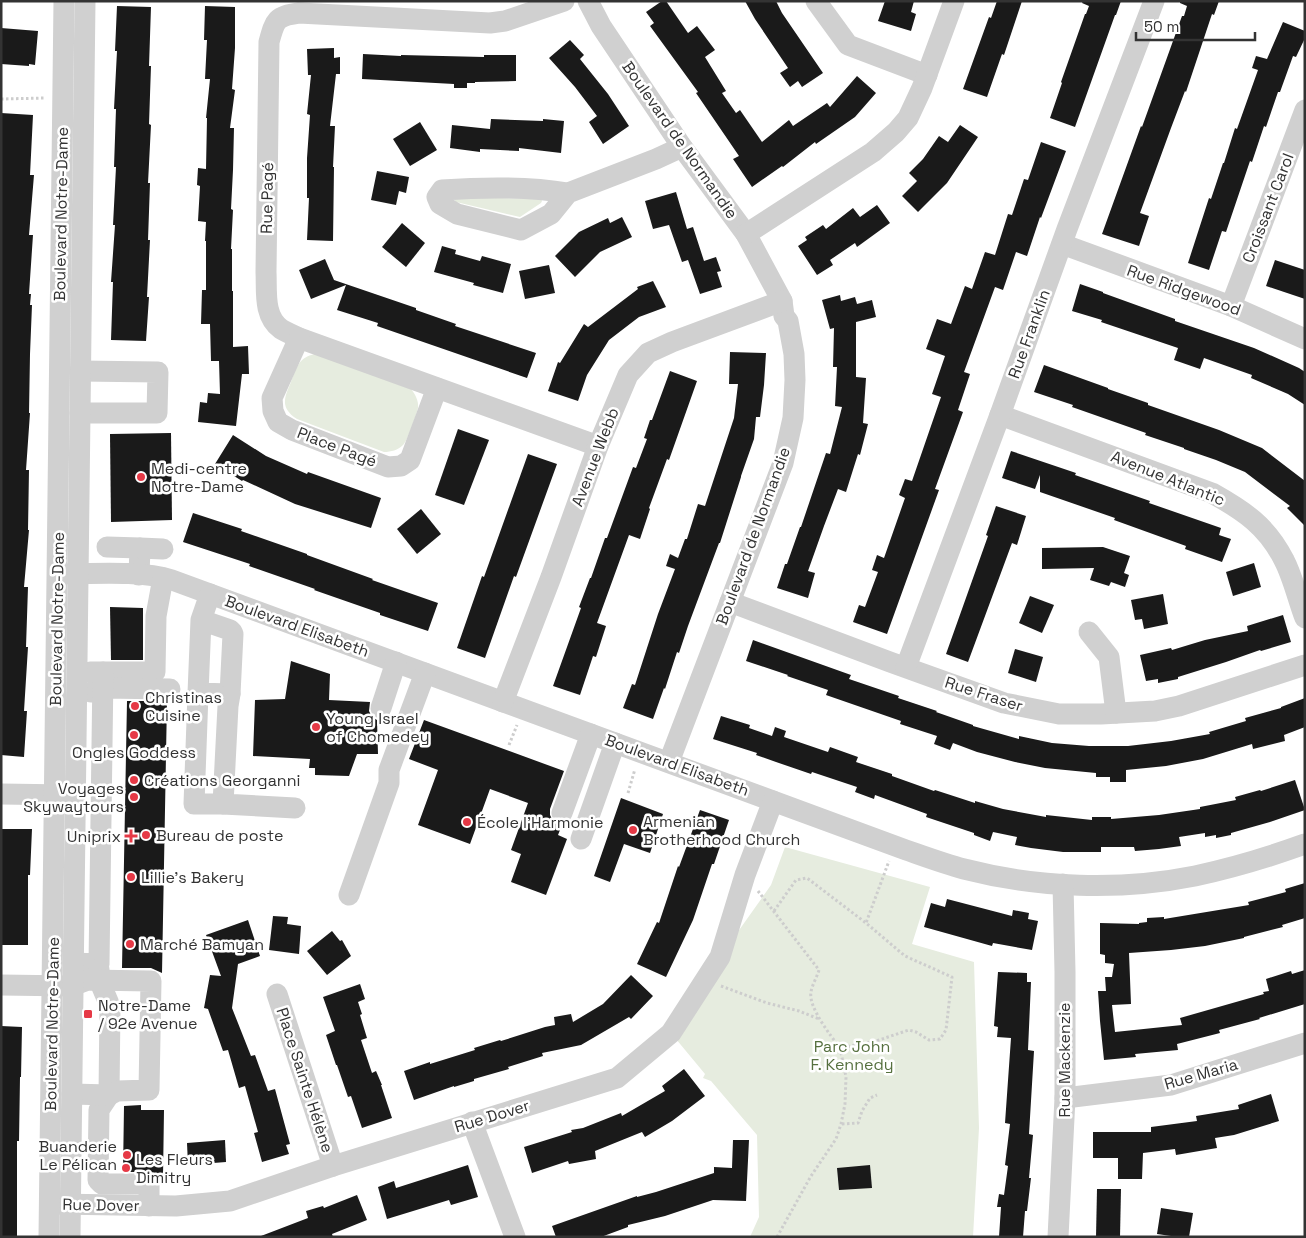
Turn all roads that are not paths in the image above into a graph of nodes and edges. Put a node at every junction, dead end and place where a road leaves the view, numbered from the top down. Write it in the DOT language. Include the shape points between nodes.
graph roads {
  1 [pos="64,1"];
  2 [pos="85,1"];
  3 [pos="564,1"];
  4 [pos="588,1"];
  5 [pos="816,1"];
  6 [pos="954,1"];
  7 [pos="1154,1"];
  8 [pos="927,75"];
  9 [pos="1305,110"];
  10 [pos="1299,141"];
  11 [pos="682,146"];
  12 [pos="568,193"];
  13 [pos="746,234"];
  14 [pos="1062,244"];
  15 [pos="782,301"];
  16 [pos="1231,306"];
  17 [pos="299,338"];
  18 [pos="1305,339"];
  19 [pos="80,371"];
  20 [pos="437,388"];
  21 [pos="80,414"];
  22 [pos="1000,415"];
  23 [pos="598,446"];
  24 [pos="107,547"];
  25 [pos="140,548"];
  26 [pos="163,548"];
  27 [pos="67,574"];
  28 [pos="139,575"];
  29 [pos="163,578"];
  30 [pos="210,594"];
  31 [pos="730,602"];
  32 [pos="1305,618"];
  33 [pos="201,620"];
  34 [pos="1089,632"];
  35 [pos="396,662"];
  36 [pos="1305,665"];
  37 [pos="906,667"];
  38 [pos="425,673"];
  39 [pos="103,680"];
  40 [pos="77,682"];
  41 [pos="170,689"];
  42 [pos="198,693"];
  43 [pos="230,694"];
  44 [pos="503,702"];
  45 [pos="381,708"];
  46 [pos="1116,713"];
  47 [pos="591,734"];
  48 [pos="615,743"];
  49 [pos="669,762"];
  50 [pos="1,794"];
  51 [pos="65,795"];
  52 [pos="773,801"];
  53 [pos="223,804"];
  54 [pos="295,808"];
  55 [pos="562,813"];
  56 [pos="581,839"];
  57 [pos="1305,844"];
  58 [pos="74,875"];
  59 [pos="100,876"];
  60 [pos="1063,884"];
  61 [pos="349,895"];
  62 [pos="73,963"];
  63 [pos="98,972"];
  64 [pos="1,985"];
  65 [pos="62,986"];
  66 [pos="277,994"];
  67 [pos="1305,1043"];
  68 [pos="72,1094"];
  69 [pos="109,1095"];
  70 [pos="1065,1098"];
  71 [pos="472,1122"];
  72 [pos="71,1152"];
  73 [pos="98,1153"];
  74 [pos="333,1166"];
  75 [pos="49,1204"];
  76 [pos="70,1204"];
  77 [pos="149,1206"];
  78 [pos="49,1237"];
  79 [pos="70,1237"];
  80 [pos="515,1237"];
  81 [pos="1058,1237"];
  1 -- 27 [label="street, Boulevard Notre-Dame" via="58,472"];
  2 -- 19 [label="street, Boulevard Notre-Dame"];
  3 -- 17 [label="street, Rue Pagé" via="490,24 299,13 284,15 274,24 269,42 268,308 280,328"];
  4 -- 11 [label="street, Boulevard de Normandie" via="601,26"];
  5 -- 8 [label="street" via="848,45"];
  6 -- 8 [label="street"];
  7 -- 14 [label="street, Rue Franklin"];
  8 -- 13 [label="street" via="908,118 896,132 873,152"];
  9 -- 10 [label="street, Croissant Carol"];
  10 -- 16 [label="street, Croissant Carol"];
  11 -- 12 [label="street" via="656,160"];
  11 -- 13 [label="street, Boulevard de Normandie"];
  12 -- 12 [label="street" via="478,187 442,190 437,197 440,204 457,214 521,230 551,214"];
  13 -- 15 [label="street, Boulevard de Normandie"];
  14 -- 16 [label="street, Rue Ridgewood"];
  14 -- 22 [label="street, Rue Franklin"];
  15 -- 23 [label="street, Avenue Webb" via="648,353 628,375"];
  15 -- 31 [label="street, Boulevard de Normandie" via="794,354 793,418 783,463"];
  16 -- 18 [label="street, Rue Ridgewood"];
  17 -- 20 [label="street, Rue Pagé"];
  17 -- 20 [label="street, Place Pagé" via="272,398 278,422 388,467 401,466 410,460"];
  19 -- 21 [label="street, Boulevard Notre-Dame"];
  19 -- 21 [label="street" via="158,372 157,413"];
  20 -- 23 [label="street, Rue Pagé"];
  21 -- 27 [label="street, Boulevard Notre-Dame"];
  22 -- 32 [label="street, Avenue Atlantic" via="1212,493 1236,506 1273,540 1285,561"];
  22 -- 37 [label="street, Rue Franklin"];
  23 -- 44 [label="street, Avenue Webb"];
  24 -- 25 [label="street"];
  25 -- 26 [label="street"];
  25 -- 28 [label="street"];
  27 -- 28 [label="street, Boulevard Elisabeth"];
  27 -- 40 [label="street, Boulevard Notre-Dame"];
  27 -- 51 [label="street, Boulevard Notre-Dame"];
  28 -- 29 [label="street, Boulevard Elisabeth"];
  29 -- 30 [label="street, Boulevard Elisabeth"];
  29 -- 39 [label="street" via="156,616 155,672"];
  30 -- 33 [label="street"];
  30 -- 35 [label="street, Boulevard Elisabeth"];
  31 -- 37 [label="street, Rue Fraser"];
  31 -- 49 [label="street, Boulevard de Normandie"];
  33 -- 42 [label="street"];
  33 -- 43 [label="street" via="233,634"];
  34 -- 46 [label="street" via="1109,657"];
  35 -- 38 [label="street, Boulevard Elisabeth"];
  35 -- 45 [label="street"];
  36 -- 46 [label="street, Rue Fraser" via="1179,706"];
  37 -- 46 [label="street, Rue Fraser" via="1004,703 1059,714"];
  38 -- 44 [label="street, Boulevard Elisabeth"];
  38 -- 61 [label="street" via="389,770 389,783"];
  39 -- 40 [label="street" via="92,692"];
  39 -- 41 [label="street"];
  39 -- 59 [label="street"];
  40 -- 51 [label="street, Boulevard Notre-Dame"];
  42 -- 43 [label="street"];
  42 -- 53 [label="street" via="194,804"];
  43 -- 53 [label="street"];
  44 -- 47 [label="street, Boulevard Elisabeth"];
  47 -- 48 [label="street, Boulevard Elisabeth"];
  47 -- 55 [label="street"];
  48 -- 49 [label="street, Boulevard Elisabeth"];
  48 -- 56 [label="street"];
  49 -- 52 [label="street, Boulevard Elisabeth"];
  50 -- 51 [label="street"];
  51 -- 58 [label="street, Boulevard Notre-Dame"];
  51 -- 65 [label="street, Boulevard Notre-Dame"];
  52 -- 60 [label="street, Boulevard Elisabeth" via="954,866 1008,878"];
  52 -- 71 [label="street, Rue Dover" via="745,875 720,957 671,1033 617,1078"];
  53 -- 54 [label="street"];
  57 -- 60 [label="street, Boulevard Elisabeth" via="1224,869 1175,879 1111,885"];
  58 -- 59 [label="street"];
  58 -- 62 [label="street, Boulevard Notre-Dame"];
  59 -- 63 [label="street"];
  60 -- 70 [label="street, Rue Mackenzie"];
  62 -- 63 [label="street"];
  62 -- 65 [label="street, Boulevard Notre-Dame"];
  63 -- 65 [label="street" via="88,980"];
  63 -- 69 [label="street" via="110,1006"];
  63 -- 69 [label="street" via="151,982 149,1090 117,1091"];
  64 -- 65 [label="street"];
  65 -- 68 [label="street, Boulevard Notre-Dame"];
  65 -- 75 [label="street, Boulevard Notre-Dame"];
  66 -- 74 [label="street, Place Sainte Hélène"];
  67 -- 70 [label="street, Rue Maria" via="1171,1085"];
  68 -- 69 [label="street"];
  68 -- 72 [label="street, Boulevard Notre-Dame"];
  69 -- 73 [label="street" via="99,1110"];
  70 -- 81 [label="street, Rue Mackenzie"];
  71 -- 74 [label="street, Rue Dover"];
  71 -- 80 [label="street"];
  72 -- 73 [label="street"];
  72 -- 76 [label="street, Boulevard Notre-Dame"];
  73 -- 77 [label="street" via="97,1177 100,1182 149,1184"];
  74 -- 77 [label="street, Rue Dover" via="230,1201"];
  75 -- 76 [label="street, Rue Dover"];
  75 -- 78 [label="street, Boulevard Notre-Dame"];
  76 -- 77 [label="street, Rue Dover"];
  76 -- 79 [label="street, Boulevard Notre-Dame"];
}
